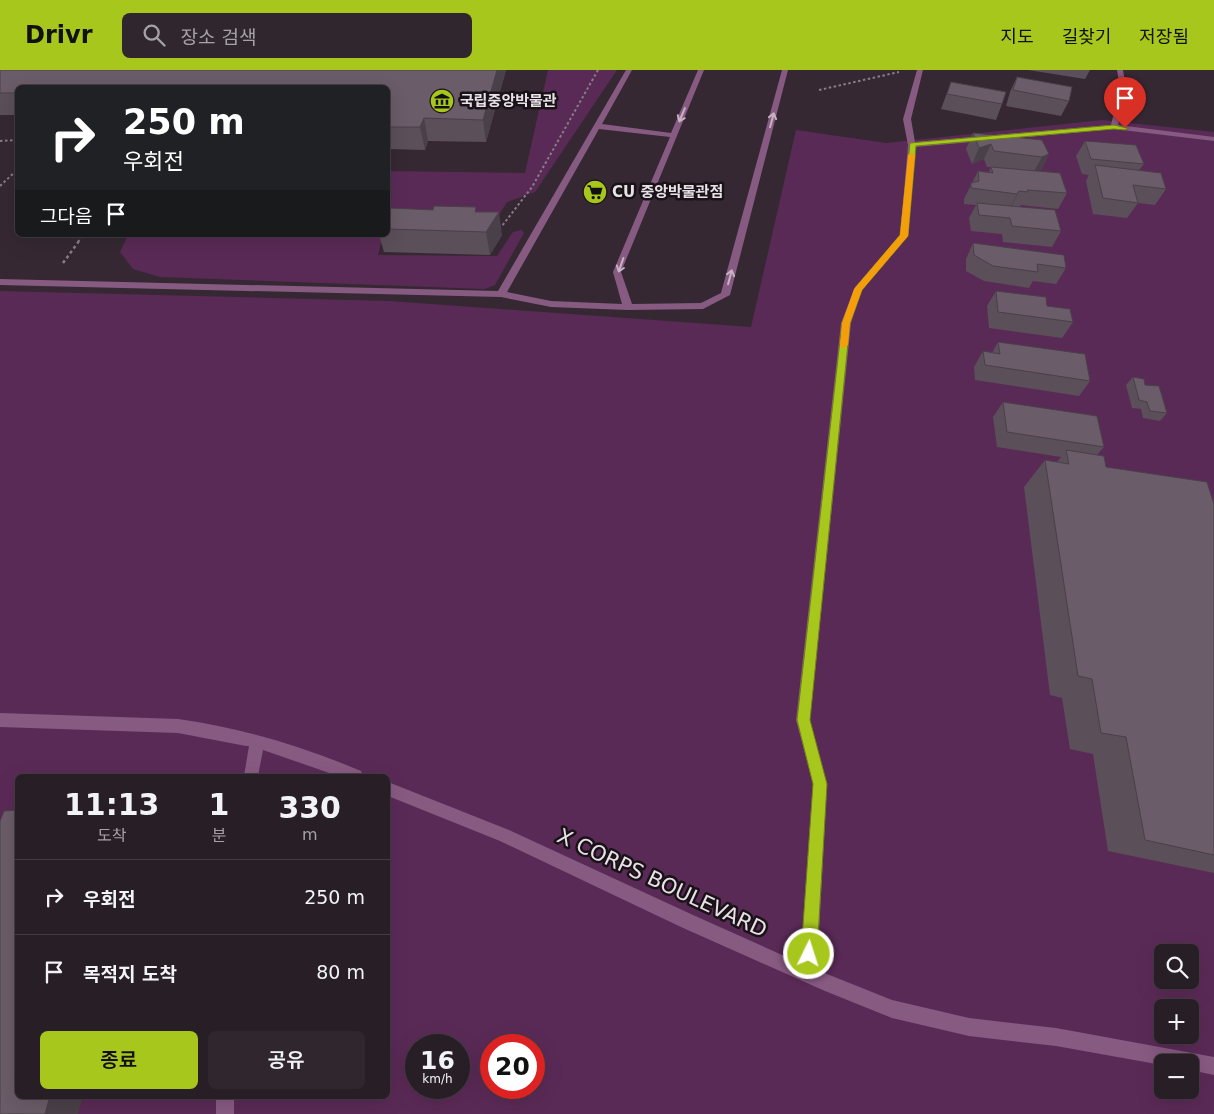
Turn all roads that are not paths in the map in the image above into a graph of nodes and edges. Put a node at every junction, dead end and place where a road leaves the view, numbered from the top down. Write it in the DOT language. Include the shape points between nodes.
graph roads {
  1 [pos="629,70"];
  2 [pos="701,70"];
  3 [pos="785,70"];
  4 [pos="920,70"];
  5 [pos="1120,70"];
  6 [pos="596,126"];
  7 [pos="1114,127"];
  8 [pos="673,135"];
  9 [pos="1214,139"];
  10 [pos="912,145"];
  11 [pos="0,282"];
  12 [pos="501,294"];
  13 [pos="628,307"];
  14 [pos="0,720"];
  15 [pos="257,742"];
  16 [pos="251,774"];
  17 [pos="351,774"];
  18 [pos="390,790"];
  19 [pos="808,973"];
  20 [pos="1214,1066"];
  21 [pos="224,1099"];
  22 [pos="225,1114"];
  1 -- 6 [label="lane"];
  2 -- 8 [label="lane, one-way"];
  13 -- 3 [label="lane, one-way" via="704,306 726,296"];
  4 -- 10 [label="lane" via="907,119"];
  5 -- 7 [label="lane" via="1123,88"];
  6 -- 8 [label="lane"];
  6 -- 12 [label="lane"];
  7 -- 9 [label="lane"];
  7 -- 10 [label="lane"];
  8 -- 13 [label="lane, one-way" via="617,272"];
  10 -- 19 [label="lane" via="904,236 858,289 846,323 803,720 820,784"];
  11 -- 12 [label="lane"];
  12 -- 13 [label="lane" via="551,304"];
  14 -- 15 [label="lane" via="178,726"];
  15 -- 16 [label="lane"];
  15 -- 17 [label="lane"];
  18 -- 19 [label="lane, X CORPS BOULEVARD" via="504,835 687,921"];
  19 -- 20 [label="lane, X CORPS BOULEVARD" via="892,1009 969,1027 1056,1037"];
  21 -- 22 [label="lane"];
}
